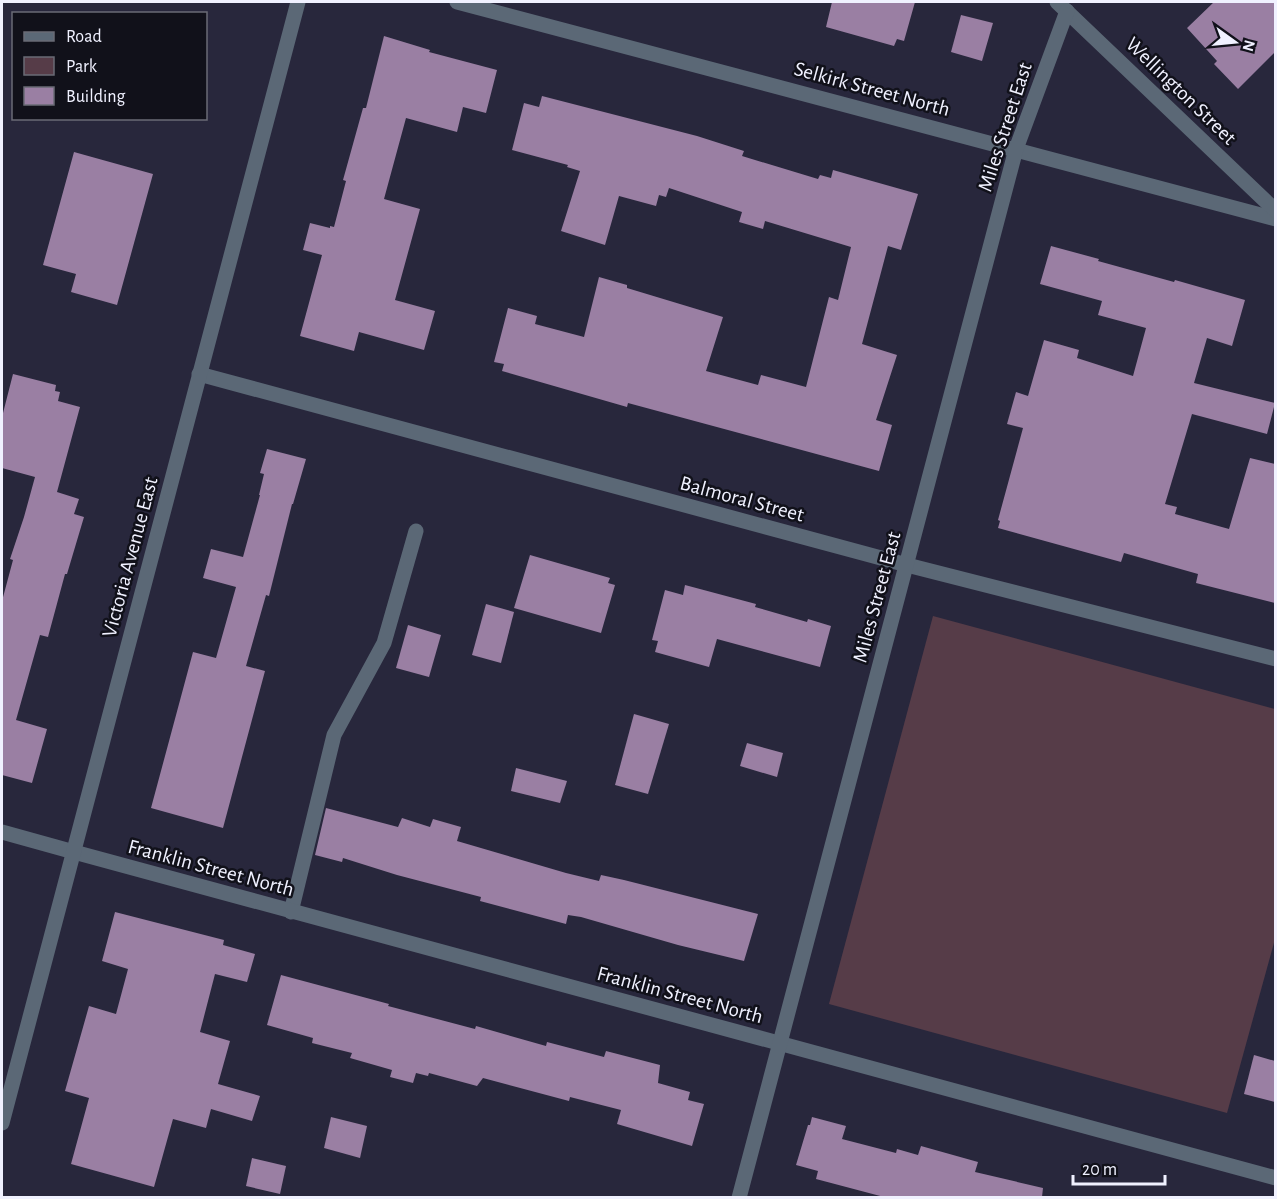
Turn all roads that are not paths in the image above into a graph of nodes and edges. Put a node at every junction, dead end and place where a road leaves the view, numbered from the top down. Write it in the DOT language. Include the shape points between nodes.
graph roads {
  1 [pos="298,2"];
  2 [pos="457,2"];
  3 [pos="1062,6"];
  4 [pos="1016,149"];
  5 [pos="1275,211"];
  6 [pos="1275,219"];
  7 [pos="199,374"];
  8 [pos="416,531"];
  9 [pos="907,565"];
  10 [pos="1275,659"];
  11 [pos="2,832"];
  12 [pos="74,852"];
  13 [pos="291,912"];
  14 [pos="780,1043"];
  15 [pos="2,1123"];
  16 [pos="1275,1178"];
  17 [pos="739,1197"];
  1 -- 7 [label="street, Victoria Avenue East"];
  2 -- 4 [label="street, Selkirk Street North"];
  3 -- 4 [label="street, Miles Street East"];
  3 -- 5 [label="street, Wellington Street"];
  4 -- 6 [label="street, Selkirk Street North"];
  4 -- 9 [label="street, Miles Street East"];
  7 -- 9 [label="street, Balmoral Street"];
  7 -- 12 [label="street, Victoria Avenue East"];
  8 -- 13 [label="street" via="384,643 334,735"];
  9 -- 10 [label="street, Balmoral Street"];
  9 -- 14 [label="street, Miles Street East"];
  11 -- 12 [label="street, Franklin Street North"];
  12 -- 13 [label="street, Franklin Street North"];
  12 -- 15 [label="street, Victoria Avenue East"];
  13 -- 14 [label="street, Franklin Street North"];
  14 -- 16 [label="street, Franklin Street North"];
  14 -- 17 [label="street, Miles Street East"];
}
